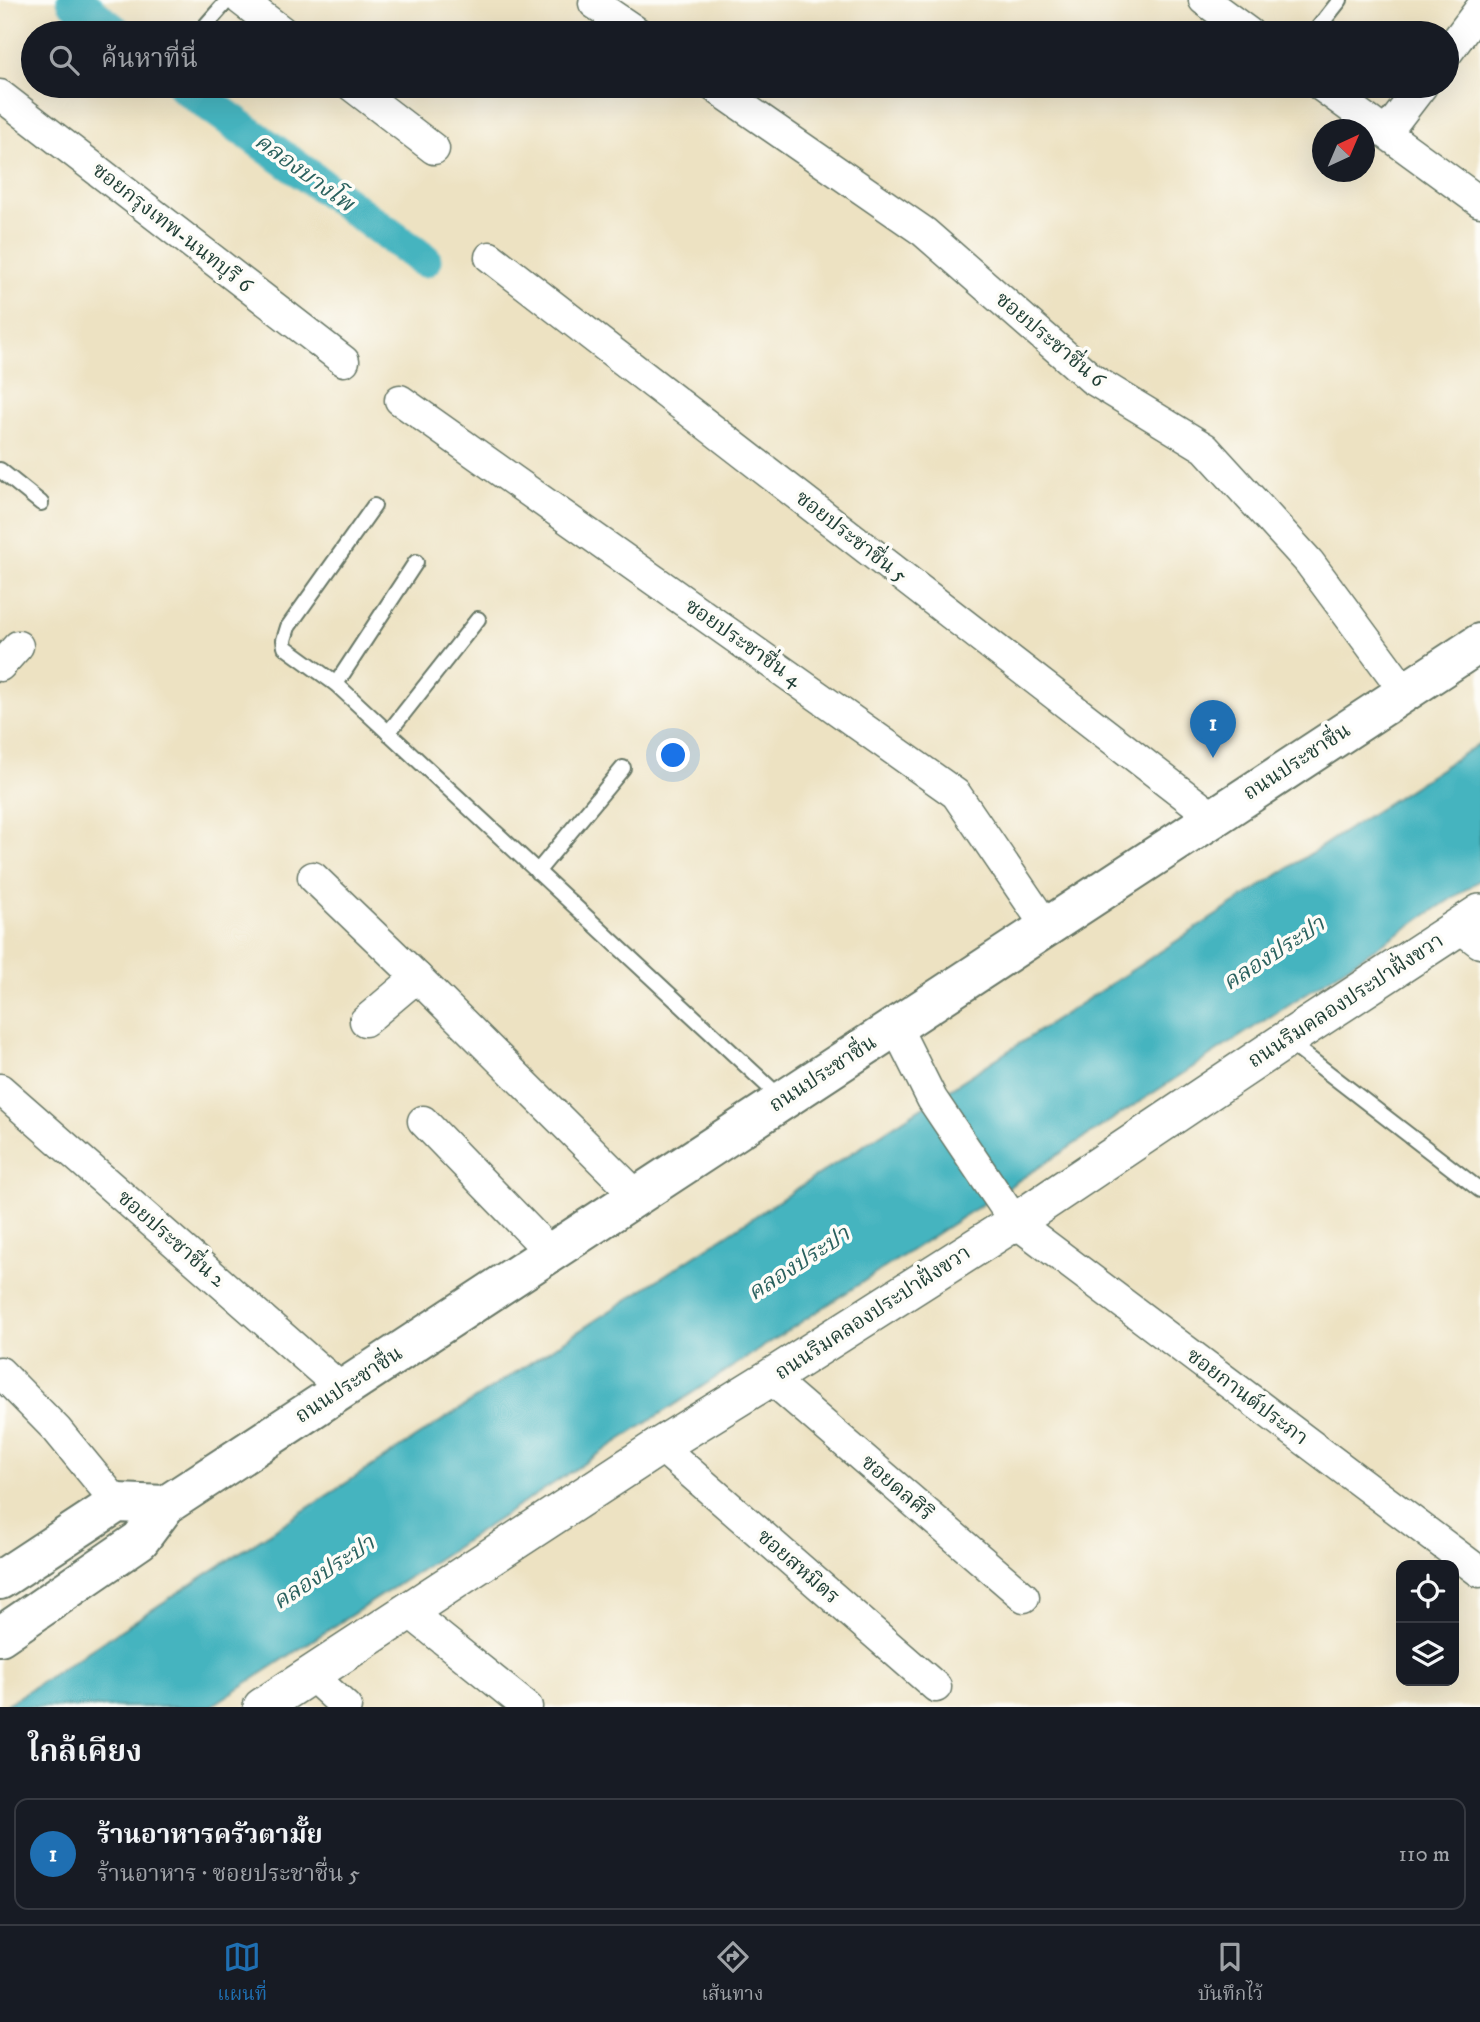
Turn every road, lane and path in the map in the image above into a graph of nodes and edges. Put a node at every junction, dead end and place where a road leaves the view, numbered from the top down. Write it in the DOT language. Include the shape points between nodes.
graph roads {
  1 [pos="228,0"];
  2 [pos="241,0"];
  3 [pos="1204,0"];
  4 [pos="1340,0"];
  5 [pos="594,3"];
  6 [pos="1480,9"];
  7 [pos="210,21"];
  8 [pos="268,21"];
  9 [pos="620,21"];
  10 [pos="1233,21"];
  11 [pos="1323,21"];
  12 [pos="1459,37"];
  13 [pos="0,96"];
  14 [pos="368,98"];
  15 [pos="730,98"];
  16 [pos="1338,98"];
  17 [pos="1413,98"];
  18 [pos="1386,133"];
  19 [pos="434,149"];
  20 [pos="1480,202"];
  21 [pos="490,257"];
  22 [pos="344,360"];
  23 [pos="400,400"];
  24 [pos="0,470"];
  25 [pos="41,503"];
  26 [pos="374,506"];
  27 [pos="416,562"];
  28 [pos="478,619"];
  29 [pos="1480,643"];
  30 [pos="336,684"];
  31 [pos="1405,692"];
  32 [pos="388,733"];
  33 [pos="623,768"];
  34 [pos="1213,817"];
  35 [pos="537,872"];
  36 [pos="313,877"];
  37 [pos="1046,926"];
  38 [pos="1473,928"];
  39 [pos="417,977"];
  40 [pos="365,1021"];
  41 [pos="896,1027"];
  42 [pos="1286,1040"];
  43 [pos="0,1089"];
  44 [pos="782,1099"];
  45 [pos="423,1121"];
  46 [pos="1480,1190"];
  47 [pos="637,1196"];
  48 [pos="1006,1209"];
  49 [pos="551,1253"];
  50 [pos="0,1372"];
  51 [pos="770,1378"];
  52 [pos="342,1389"];
  53 [pos="660,1446"];
  54 [pos="117,1503"];
  55 [pos="166,1505"];
  56 [pos="1480,1572"];
  57 [pos="0,1580"];
  58 [pos="1024,1597"];
  59 [pos="409,1612"];
  60 [pos="0,1636"];
  61 [pos="311,1675"];
  62 [pos="936,1687"];
  63 [pos="262,1707"];
  64 [pos="346,1707"];
  65 [pos="527,1707"];
  1 -- 7 [label="lane"];
  2 -- 8 [label="street"];
  3 -- 10 [label="street"];
  4 -- 11 [label="lane"];
  5 -- 9 [label="street"];
  6 -- 12 [label="street"];
  13 -- 22 [label="street, ซอยกรุงเทพ-นนทบุรี 6"];
  14 -- 19 [label="street"];
  15 -- 31 [label="street, ซอยประชาชื่น 6" via="924,232 1092,379 1205,448 1309,562"];
  16 -- 18 [label="street"];
  17 -- 18 [label="street"];
  18 -- 20 [label="street"];
  21 -- 34 [label="street, ซอยประชาชื่น 5"];
  23 -- 37 [label="street, ซอยประชาชื่น 4" via="957,794"];
  24 -- 25 [label="lane"];
  26 -- 30 [label="lane" via="288,627 284,640 285,647"];
  27 -- 30 [label="lane"];
  28 -- 32 [label="lane"];
  29 -- 31 [label="main road, ถนนประชาชื่น"];
  30 -- 32 [label="lane"];
  31 -- 34 [label="main road, ถนนประชาชื่น"];
  32 -- 35 [label="lane"];
  33 -- 35 [label="lane"];
  34 -- 37 [label="main road, ถนนประชาชื่น"];
  35 -- 44 [label="lane"];
  36 -- 39 [label="street"];
  37 -- 41 [label="main road, ถนนประชาชื่น"];
  38 -- 42 [label="street, ถนนริมคลองประปาฝั่งขวา"];
  39 -- 40 [label="street"];
  39 -- 47 [label="street"];
  41 -- 44 [label="main road, ถนนประชาชื่น"];
  41 -- 48 [label="street, ซอยกานต์ประภา" via="932,1099"];
  42 -- 46 [label="lane"];
  42 -- 48 [label="street, ถนนริมคลองประปาฝั่งขวา"];
  43 -- 52 [label="street, ซอยประชาชื่น 2"];
  44 -- 47 [label="main road, ถนนประชาชื่น"];
  45 -- 49 [label="street"];
  47 -- 49 [label="main road, ถนนประชาชื่น"];
  48 -- 51 [label="street, ถนนริมคลองประปาฝั่งขวา"];
  48 -- 56 [label="street, ซอยกานต์ประภา"];
  49 -- 52 [label="main road, ถนนประชาชื่น"];
  50 -- 54 [label="street" via="57,1430"];
  51 -- 53 [label="street, ถนนริมคลองประปาฝั่งขวา"];
  51 -- 58 [label="street, ซอยดลศิริ"];
  52 -- 55 [label="main road, ถนนประชาชื่น"];
  53 -- 59 [label="street, ถนนริมคลองประปาฝั่งขวา"];
  53 -- 62 [label="street, ซอยสหมิตร"];
  54 -- 55 [label="main road"];
  54 -- 57 [label="main road"];
  55 -- 60 [label="main road, ถนนประชาชื่น" via="140,1540"];
  59 -- 61 [label="street, ถนนริมคลองประปาฝั่งขวา"];
  59 -- 65 [label="street"];
  61 -- 63 [label="street, ถนนริมคลองประปาฝั่งขวา"];
  61 -- 64 [label="street"];
}
